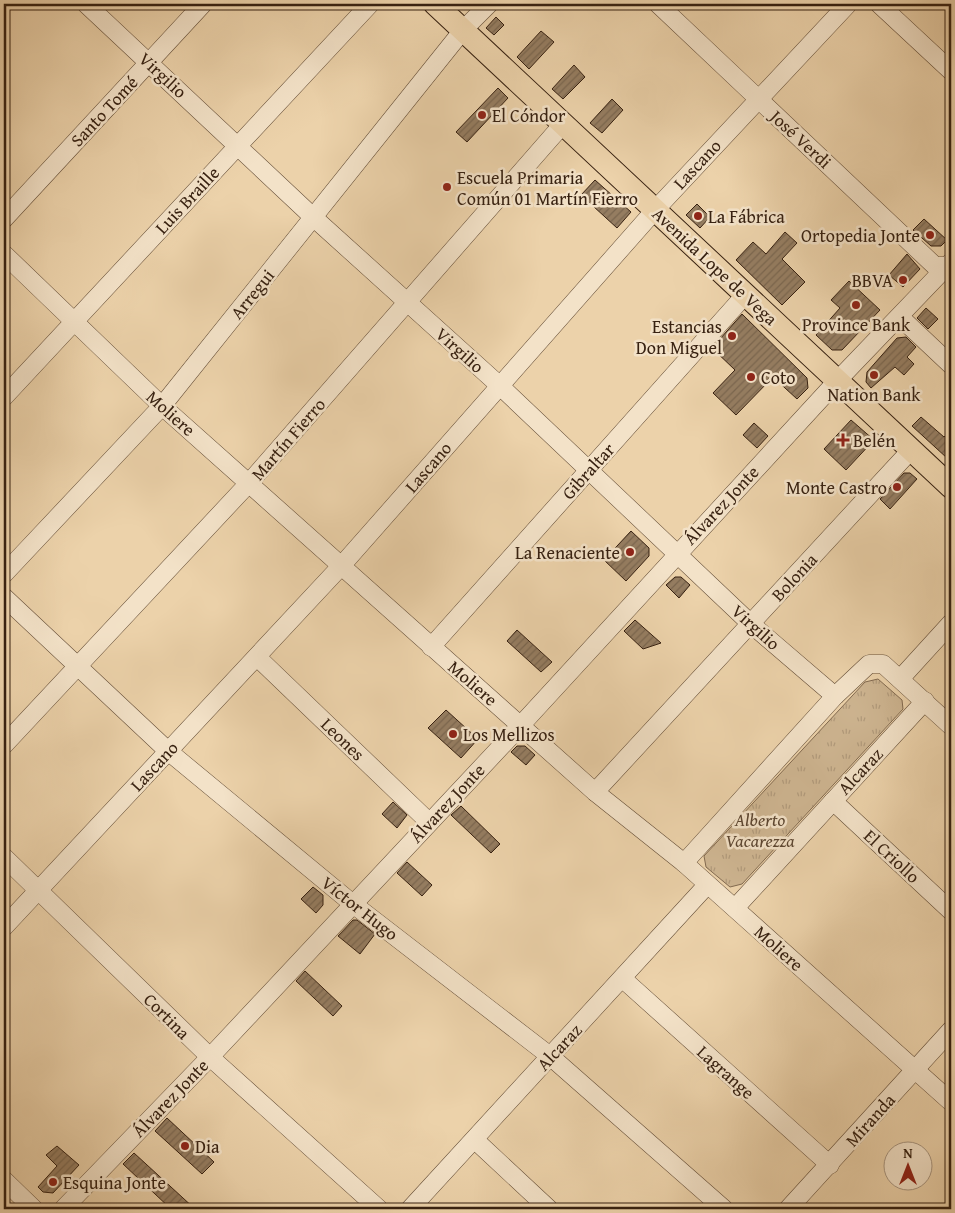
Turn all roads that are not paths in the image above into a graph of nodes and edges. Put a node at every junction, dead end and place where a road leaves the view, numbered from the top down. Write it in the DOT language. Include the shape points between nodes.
graph roads {
  1 [pos="86,4"];
  2 [pos="203,4"];
  3 [pos="370,4"];
  4 [pos="434,4"];
  5 [pos="489,4"];
  6 [pos="658,4"];
  7 [pos="848,4"];
  8 [pos="879,4"];
  9 [pos="463,30"];
  10 [pos="149,62"];
  11 [pos="951,72"];
  12 [pos="758,99"];
  13 [pos="563,124"];
  14 [pos="237,146"];
  15 [pos="655,210"];
  16 [pos="313,217"];
  17 [pos="4,219"];
  18 [pos="4,254"];
  19 [pos="950,265"];
  20 [pos="745,295"];
  21 [pos="407,302"];
  22 [pos="900,317"];
  23 [pos="73,322"];
  24 [pos="951,365"];
  25 [pos="837,381"];
  26 [pos="499,385"];
  27 [pos="4,397"];
  28 [pos="162,406"];
  29 [pos="911,450"];
  30 [pos="589,470"];
  31 [pos="249,483"];
  32 [pos="951,487"];
  33 [pos="677,553"];
  34 [pos="342,565"];
  35 [pos="4,574"];
  36 [pos="4,597"];
  37 [pos="951,623"];
  38 [pos="751,624"];
  39 [pos="431,646"];
  40 [pos="257,657"];
  41 [pos="78,667"];
  42 [pos="900,679"];
  43 [pos="835,696"];
  44 [pos="925,701"];
  45 [pos="520,725"];
  46 [pos="951,726"];
  47 [pos="4,745"];
  48 [pos="168,751"];
  49 [pos="595,792"];
  50 [pos="833,801"];
  51 [pos="429,822"];
  52 [pos="4,856"];
  53 [pos="684,863"];
  54 [pos="707,885"];
  55 [pos="39,889"];
  56 [pos="354,904"];
  57 [pos="735,908"];
  58 [pos="951,911"];
  59 [pos="4,927"];
  60 [pos="623,979"];
  61 [pos="951,1030"];
  62 [pos="550,1056"];
  63 [pos="210,1057"];
  64 [pos="916,1069"];
  65 [pos="951,1102"];
  66 [pos="475,1140"];
  67 [pos="830,1165"];
  68 [pos="4,1180"];
  69 [pos="34,1209"];
  70 [pos="63,1209"];
  71 [pos="379,1209"];
  72 [pos="410,1209"];
  73 [pos="549,1209"];
  74 [pos="724,1209"];
  75 [pos="788,1209"];
  1 -- 10 [label="street, Virgilio"];
  2 -- 10 [label="street, Santo Tomé"];
  3 -- 14 [label="street, Luis Braille"];
  4 -- 9 [label="main road, Avenida Lope de Vega"];
  5 -- 9 [label="street, Arregui"];
  6 -- 12 [label="street, José Verdi"];
  7 -- 12 [label="street, Lascano"];
  8 -- 11 [label="street"];
  9 -- 13 [label="main road, Avenida Lope de Vega"];
  9 -- 16 [label="street, Arregui"];
  10 -- 14 [label="street, Virgilio"];
  10 -- 17 [label="street, Santo Tomé"];
  12 -- 15 [label="street, Lascano"];
  12 -- 19 [label="street, José Verdi" via="935,266"];
  13 -- 15 [label="main road, Avenida Lope de Vega"];
  13 -- 21 [label="street, Martín Fierro"];
  14 -- 16 [label="street, Virgilio"];
  14 -- 23 [label="street, Luis Braille"];
  15 -- 20 [label="main road, Avenida Lope de Vega"];
  15 -- 26 [label="street, Lascano"];
  16 -- 21 [label="street, Virgilio"];
  16 -- 28 [label="street, Arregui"];
  18 -- 23 [label="street, Moliere"];
  19 -- 22 [label="street, Álvarez Jonte"];
  20 -- 25 [label="main road, Avenida Lope de Vega"];
  20 -- 30 [label="street, Gibraltar"];
  21 -- 26 [label="street, Virgilio"];
  21 -- 31 [label="street, Martín Fierro"];
  22 -- 24 [label="street"];
  22 -- 25 [label="street, Álvarez Jonte"];
  23 -- 27 [label="street, Luis Braille"];
  23 -- 28 [label="street, Moliere"];
  25 -- 29 [label="main road, Avenida Lope de Vega"];
  25 -- 33 [label="street, Álvarez Jonte"];
  26 -- 30 [label="street, Virgilio"];
  26 -- 34 [label="street, Lascano"];
  28 -- 31 [label="street, Moliere"];
  28 -- 35 [label="street, Arregui"];
  29 -- 32 [label="main road, Avenida Lope de Vega"];
  29 -- 38 [label="street, Bolonia"];
  30 -- 33 [label="street, Virgilio"];
  30 -- 39 [label="street, Gibraltar"];
  31 -- 34 [label="street, Moliere"];
  31 -- 41 [label="street, Martín Fierro"];
  33 -- 38 [label="street, Virgilio"];
  33 -- 45 [label="street, Álvarez Jonte"];
  34 -- 39 [label="street, Moliere"];
  34 -- 40 [label="street, Lascano"];
  36 -- 41 [label="street, Víctor Hugo"];
  37 -- 42 [label="street"];
  38 -- 43 [label="street, Virgilio"];
  38 -- 49 [label="street, Bolonia"];
  39 -- 45 [label="street, Moliere"];
  40 -- 48 [label="street, Lascano"];
  40 -- 51 [label="street, Leones"];
  41 -- 47 [label="street, Martín Fierro"];
  41 -- 48 [label="street, Víctor Hugo"];
  42 -- 43 [label="street" via="883,664 875,662 864,667"];
  42 -- 44 [label="street"];
  43 -- 53 [label="street"];
  44 -- 46 [label="street"];
  44 -- 50 [label="street, Alcaraz"];
  45 -- 49 [label="street, Moliere"];
  45 -- 51 [label="street, Álvarez Jonte"];
  48 -- 55 [label="street, Lascano"];
  48 -- 56 [label="street, Víctor Hugo"];
  49 -- 53 [label="street, Moliere"];
  50 -- 57 [label="street, Alcaraz"];
  50 -- 58 [label="street, El Criollo"];
  51 -- 56 [label="street, Álvarez Jonte"];
  52 -- 55 [label="street, Cortina"];
  53 -- 54 [label="street, Moliere"];
  54 -- 57 [label="street, Moliere"];
  54 -- 60 [label="street, Alcaraz"];
  55 -- 59 [label="street, Lascano"];
  55 -- 63 [label="street, Cortina"];
  56 -- 62 [label="street, Víctor Hugo"];
  56 -- 63 [label="street, Álvarez Jonte"];
  57 -- 64 [label="street, Moliere"];
  60 -- 62 [label="street, Alcaraz"];
  60 -- 67 [label="street, Lagrange"];
  61 -- 64 [label="street, Miranda"];
  62 -- 66 [label="street, Alcaraz"];
  62 -- 74 [label="street, Víctor Hugo"];
  63 -- 70 [label="street, Álvarez Jonte"];
  63 -- 71 [label="street, Cortina"];
  64 -- 65 [label="street, Moliere"];
  64 -- 67 [label="street, Miranda"];
  66 -- 72 [label="street, Alcaraz"];
  66 -- 73 [label="street"];
  67 -- 75 [label="street, Miranda"];
  68 -- 69 [label="street"];
}
